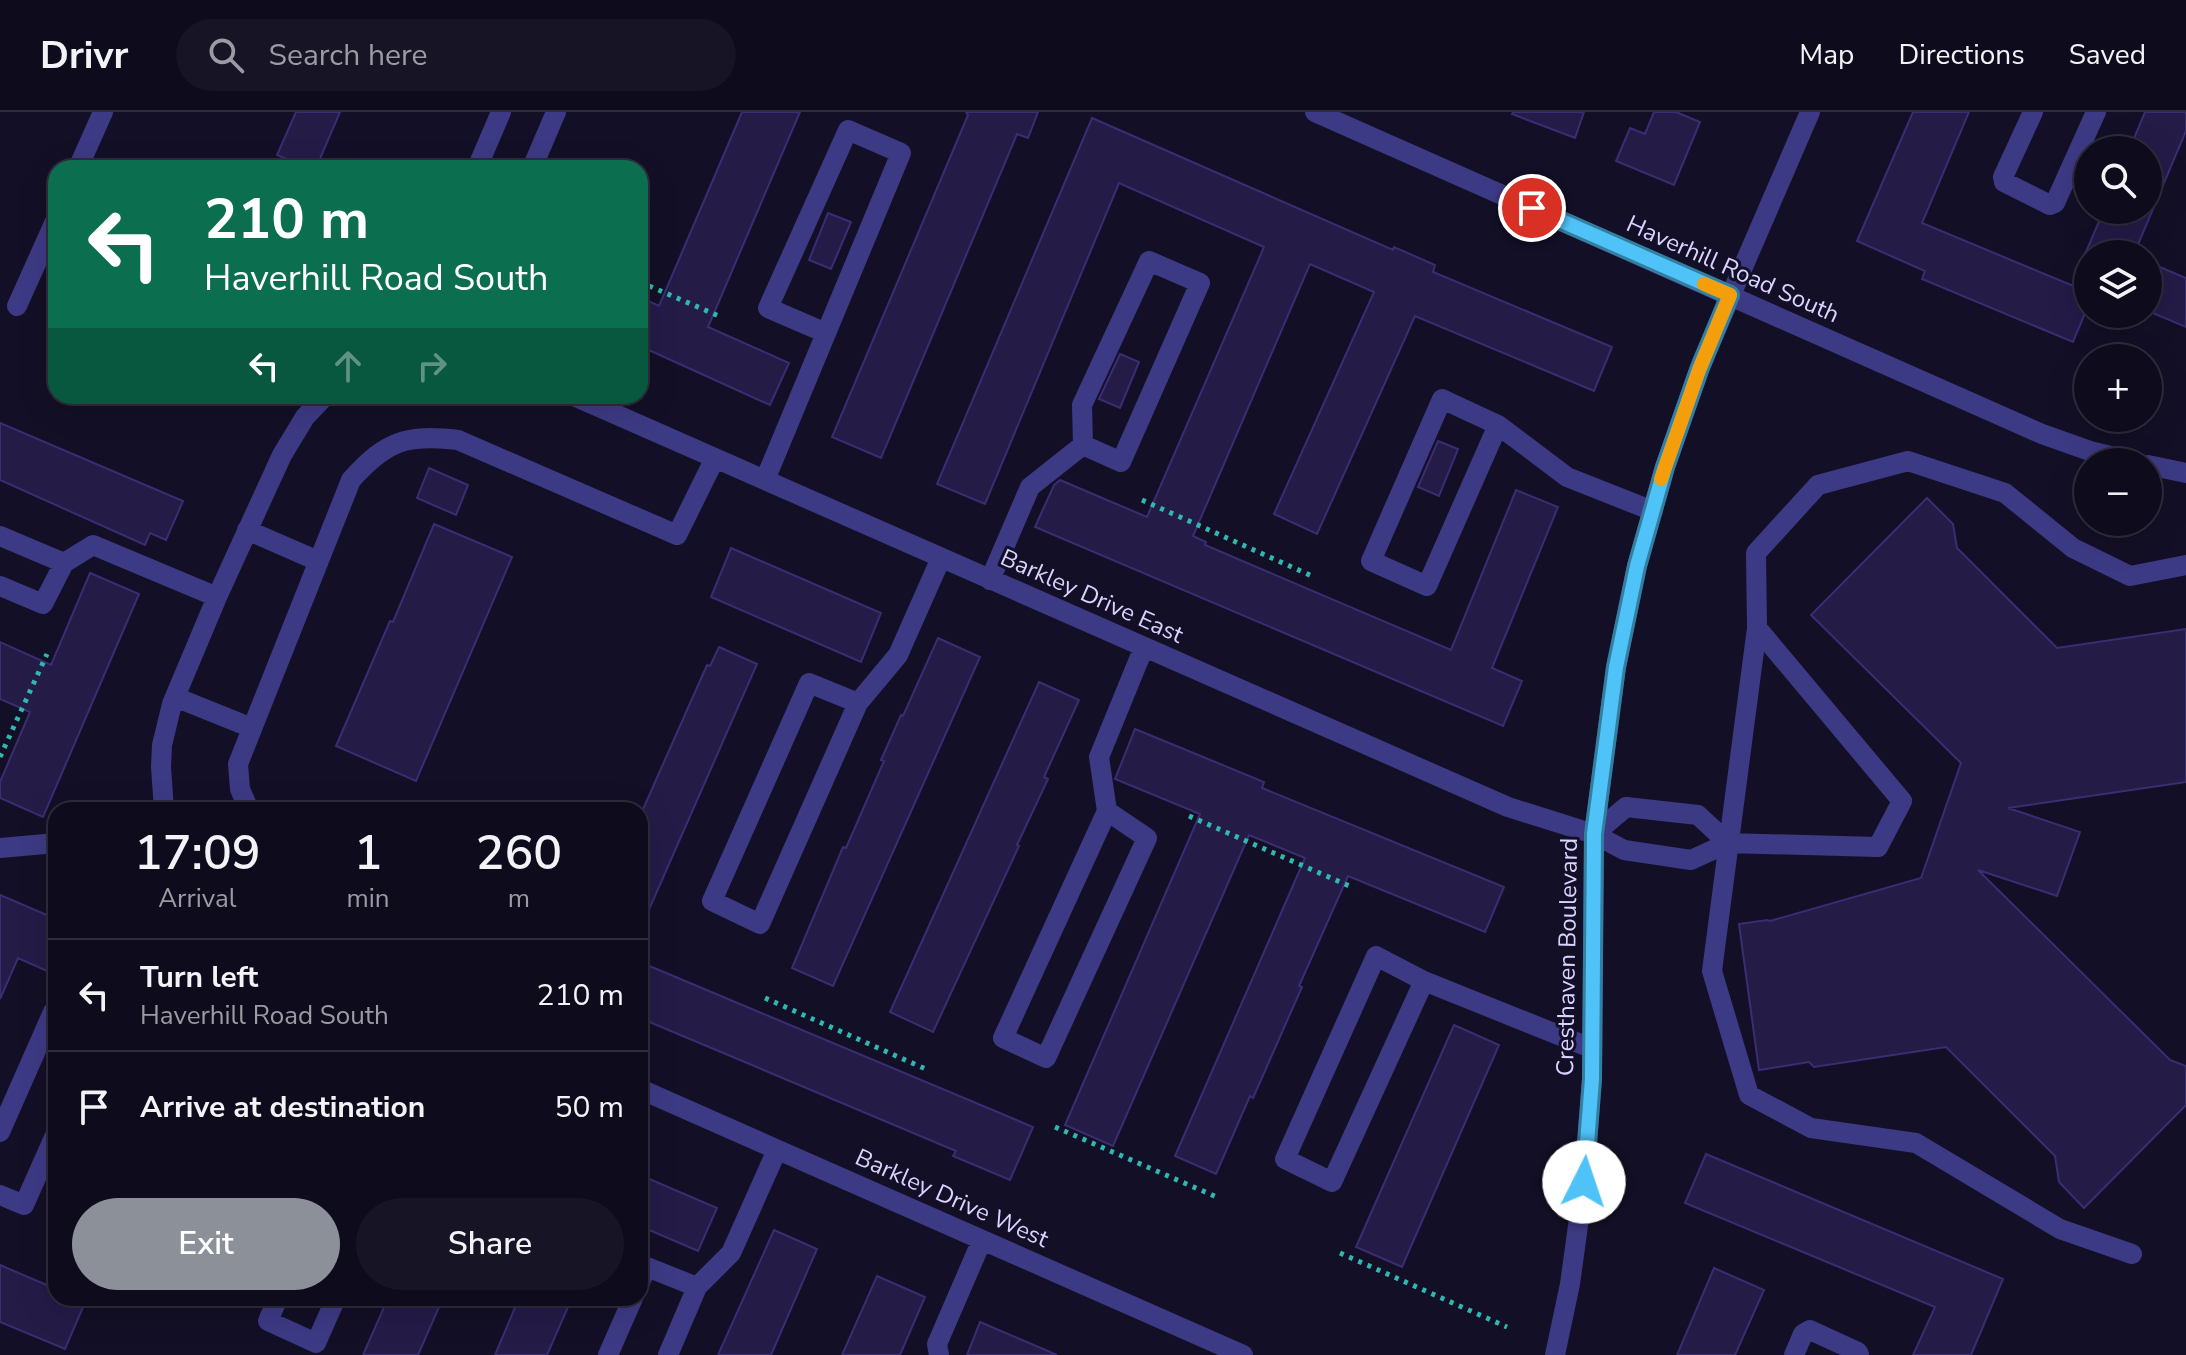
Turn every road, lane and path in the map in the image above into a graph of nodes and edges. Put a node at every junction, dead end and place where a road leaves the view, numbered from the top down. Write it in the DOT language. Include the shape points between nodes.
graph roads {
  1 [pos="103,112"];
  2 [pos="501,112"];
  3 [pos="556,112"];
  4 [pos="1315,112"];
  5 [pos="1810,112"];
  6 [pos="2033,112"];
  7 [pos="2096,112"];
  8 [pos="82,160"];
  9 [pos="480,160"];
  10 [pos="535,160"];
  11 [pos="48,237"];
  12 [pos="648,285"];
  13 [pos="1730,295"];
  14 [pos="17,306"];
  15 [pos="721,317"];
  16 [pos="826,333"];
  17 [pos="317,404"];
  18 [pos="592,404"];
  19 [pos="1498,425"];
  20 [pos="1083,445"];
  21 [pos="2082,448"];
  22 [pos="715,458"];
  23 [pos="2162,468"];
  24 [pos="2186,473"];
  25 [pos="765,480"];
  26 [pos="1142,500"];
  27 [pos="1653,511"];
  28 [pos="247,530"];
  29 [pos="0,536"];
  30 [pos="941,558"];
  31 [pos="318,561"];
  32 [pos="64,563"];
  33 [pos="2186,565"];
  34 [pos="1312,576"];
  35 [pos="990,580"];
  36 [pos="0,586"];
  37 [pos="217,597"];
  38 [pos="1757,628"];
  39 [pos="1144,647"];
  40 [pos="47,654"];
  41 [pos="175,697"];
  42 [pos="858,703"];
  43 [pos="252,728"];
  44 [pos="0,757"];
  45 [pos="163,802"];
  46 [pos="246,802"];
  47 [pos="1107,811"];
  48 [pos="1189,816"];
  49 [pos="1594,834"];
  50 [pos="1728,843"];
  51 [pos="48,844"];
  52 [pos="0,848"];
  53 [pos="1354,888"];
  54 [pos="1424,981"];
  55 [pos="765,998"];
  56 [pos="48,1023"];
  57 [pos="1591,1048"];
  58 [pos="928,1070"];
  59 [pos="648,1093"];
  60 [pos="1055,1127"];
  61 [pos="0,1132"];
  62 [pos="777,1150"];
  63 [pos="48,1151"];
  64 [pos="0,1195"];
  65 [pos="1219,1198"];
  66 [pos="982,1240"];
  67 [pos="1340,1253"];
  68 [pos="2132,1254"];
  69 [pos="648,1267"];
  70 [pos="697,1287"];
  71 [pos="275,1306"];
  72 [pos="332,1306"];
  73 [pos="629,1306"];
  74 [pos="1507,1327"];
  75 [pos="608,1355"];
  76 [pos="668,1355"];
  77 [pos="939,1355"];
  78 [pos="1243,1355"];
  79 [pos="1555,1355"];
  80 [pos="1794,1355"];
  81 [pos="1859,1355"];
  1 -- 8 [label="street"];
  2 -- 9 [label="street"];
  3 -- 10 [label="street"];
  4 -- 13 [label="street, Haverhill Road South"];
  5 -- 13 [label="street, Cresthaven Boulevard"];
  6 -- 7 [label="street" via="2003,177 2050,205"];
  11 -- 14 [label="street"];
  12 -- 15 [label="path"];
  13 -- 21 [label="street, Haverhill Road South"];
  13 -- 27 [label="street, Cresthaven Boulevard" via="1699,370"];
  16 -- 16 [label="street" via="901,153 848,130 768,308"];
  16 -- 25 [label="street"];
  17 -- 28 [label="street" via="292,435"];
  18 -- 22 [label="street, Barkley Drive East"];
  19 -- 19 [label="street" via="1442,399 1371,561 1427,586"];
  19 -- 27 [label="street" via="1567,477"];
  20 -- 20 [label="street" via="1121,462 1200,283 1149,261 1082,405"];
  20 -- 35 [label="street" via="1030,487"];
  22 -- 25 [label="street, Barkley Drive East"];
  22 -- 31 [label="street" via="677,535 458,440 427,436 398,442 371,457 351,480"];
  23 -- 24 [label="street"];
  25 -- 30 [label="street, Barkley Drive East"];
  26 -- 34 [label="path"];
  27 -- 49 [label="street, Cresthaven Boulevard" via="1616,667"];
  28 -- 31 [label="street"];
  28 -- 37 [label="street"];
  29 -- 32 [label="street"];
  30 -- 35 [label="street, Barkley Drive East"];
  30 -- 42 [label="street" via="898,655"];
  31 -- 43 [label="street"];
  32 -- 36 [label="street" via="43,604"];
  32 -- 37 [label="street" via="93,545"];
  33 -- 38 [label="street" via="2130,576 2073,548 2005,493 1908,461 1818,485 1756,553"];
  35 -- 39 [label="street, Barkley Drive East"];
  37 -- 41 [label="street"];
  38 -- 50 [label="street"];
  38 -- 50 [label="street" via="1902,801 1878,847"];
  39 -- 47 [label="street" via="1099,757"];
  39 -- 49 [label="street, Barkley Drive East" via="1508,807"];
  40 -- 44 [label="path"];
  41 -- 43 [label="street"];
  41 -- 45 [label="street" via="162,745"];
  42 -- 42 [label="street" via="809,683 712,901 760,924"];
  43 -- 46 [label="street" via="238,764"];
  47 -- 47 [label="street" via="1003,1038 1046,1058 1147,838"];
  48 -- 53 [label="path"];
  49 -- 50 [label="street, Barkley Drive East" via="1624,850 1691,860"];
  49 -- 50 [label="street" via="1626,807 1698,815"];
  49 -- 57 [label="street, Cresthaven Boulevard"];
  50 -- 68 [label="street" via="1712,971 1749,1095 1811,1128 1916,1143 2060,1229"];
  51 -- 52 [label="street"];
  54 -- 54 [label="street" via="1376,956 1285,1159 1332,1182"];
  54 -- 57 [label="street"];
  55 -- 58 [label="path"];
  56 -- 61 [label="street"];
  57 -- 79 [label="street, Cresthaven Boulevard" via="1584,1182"];
  59 -- 62 [label="street, Barkley Drive West"];
  60 -- 65 [label="path"];
  62 -- 66 [label="street, Barkley Drive West"];
  62 -- 70 [label="street" via="731,1253"];
  63 -- 64 [label="street" via="24,1205"];
  66 -- 77 [label="street" via="937,1344"];
  66 -- 78 [label="street, Barkley Drive West"];
  67 -- 74 [label="path"];
  69 -- 70 [label="street"];
  70 -- 76 [label="street"];
  71 -- 72 [label="street" via="268,1321 316,1343"];
  73 -- 75 [label="street"];
  80 -- 81 [label="street" via="1810,1330"];
}
